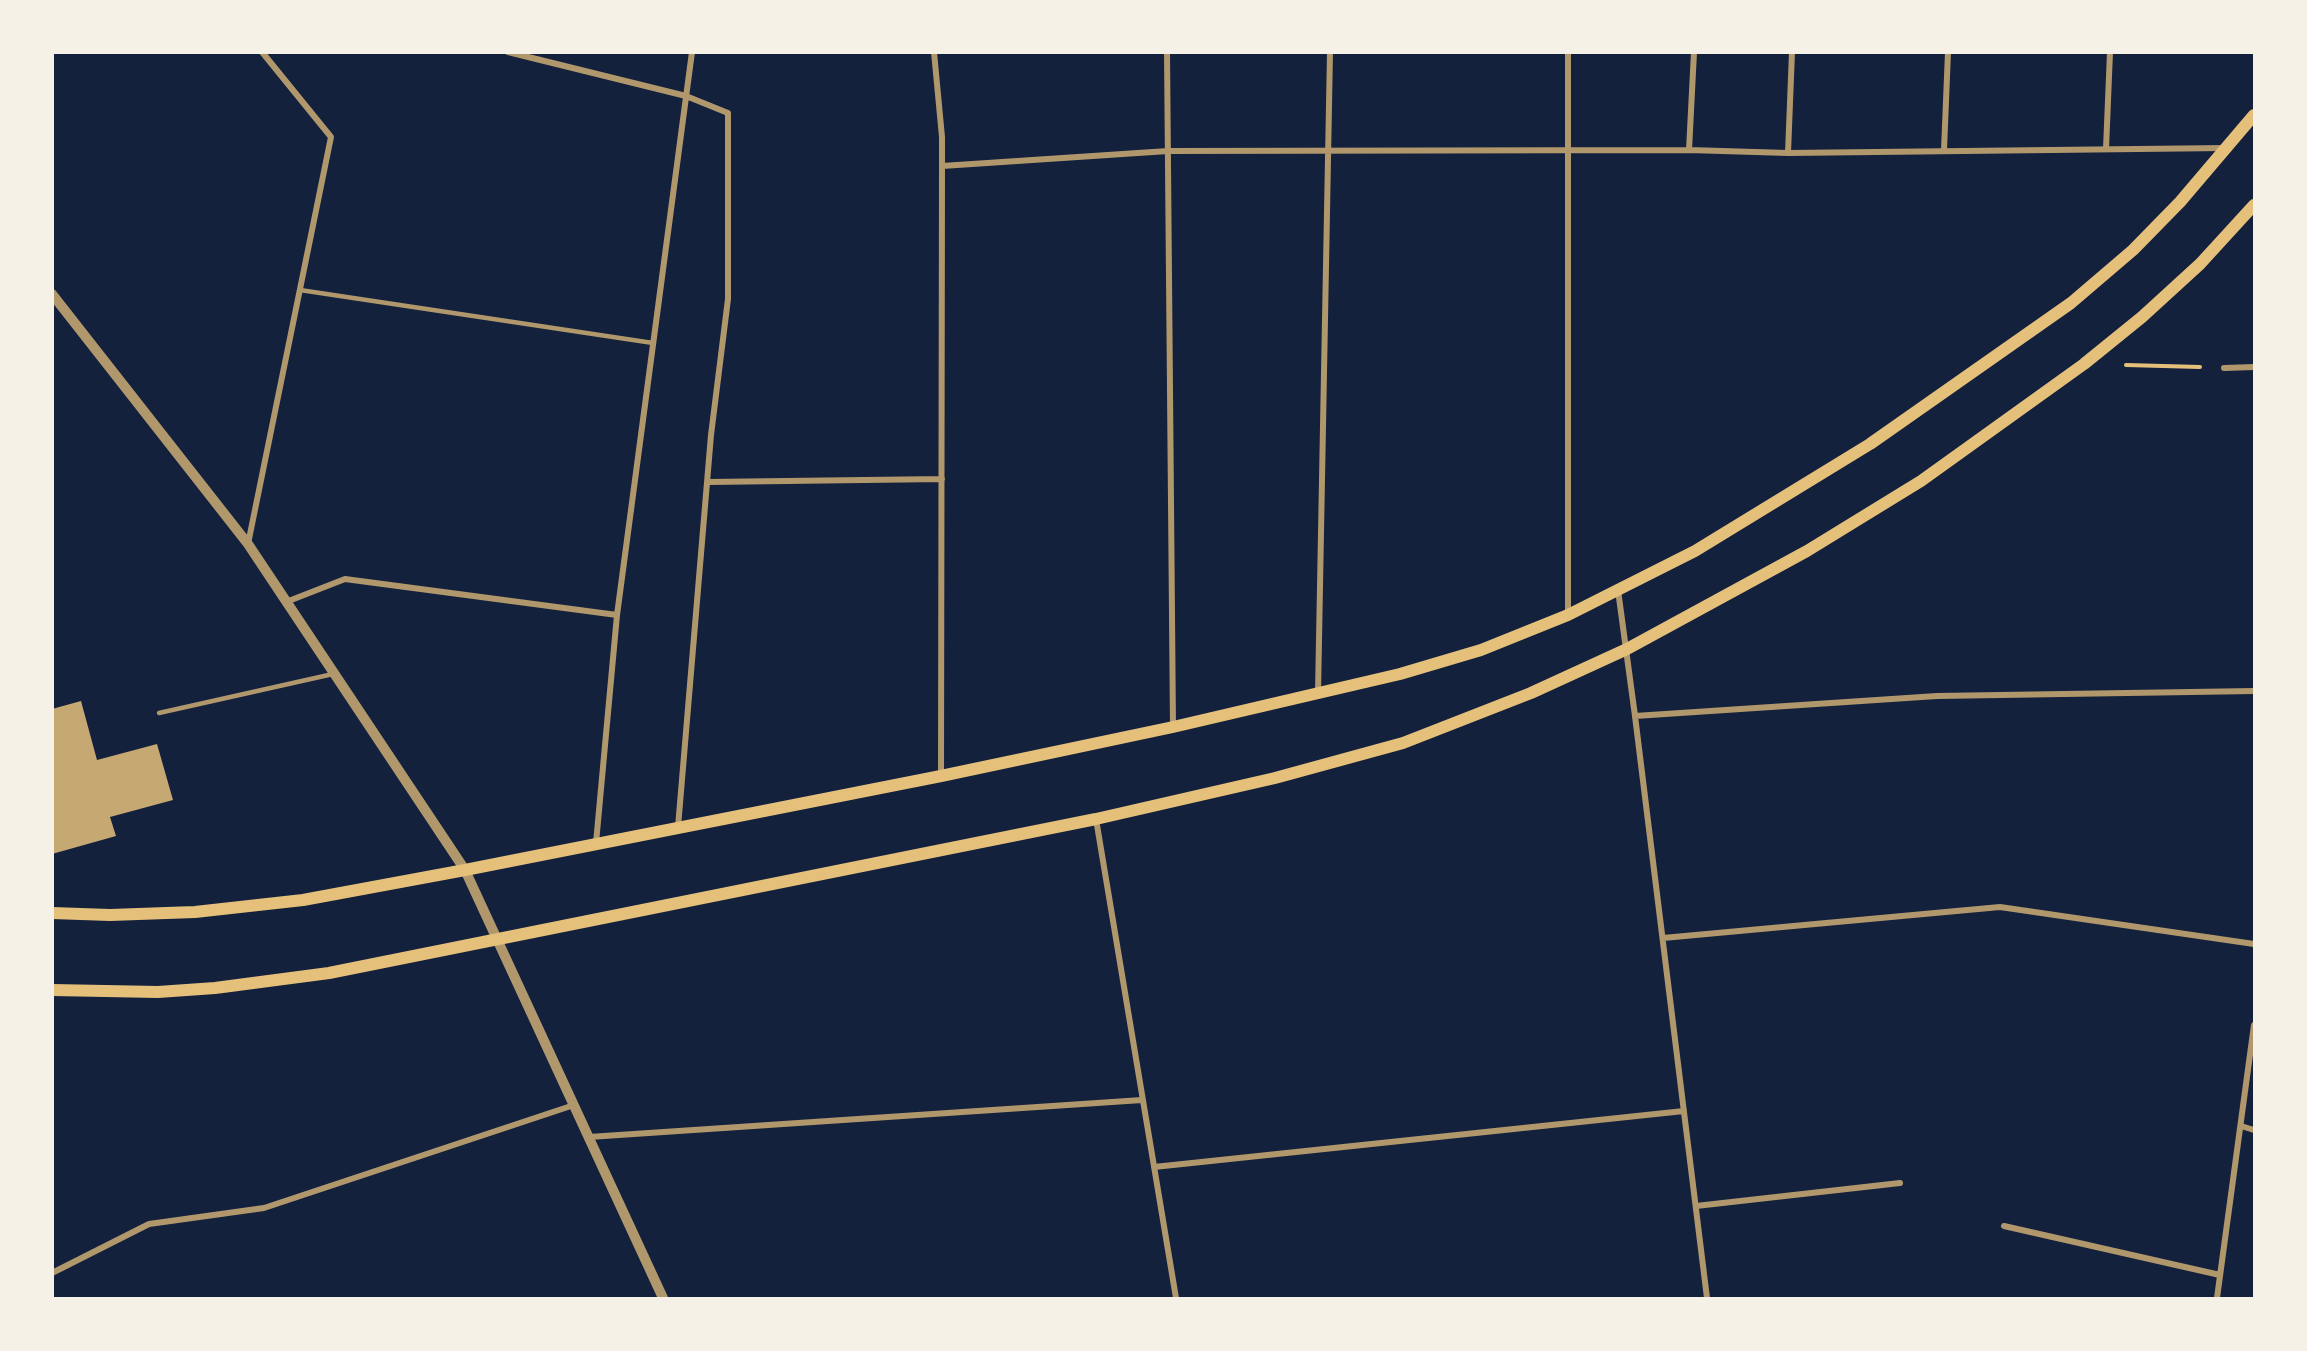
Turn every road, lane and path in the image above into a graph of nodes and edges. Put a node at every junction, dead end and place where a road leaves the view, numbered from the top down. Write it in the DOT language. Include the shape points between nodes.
graph roads {
  1 [pos="262,52"];
  2 [pos="508,52"];
  3 [pos="692,52"];
  4 [pos="934,52"];
  5 [pos="1167,52"];
  6 [pos="1330,52"];
  7 [pos="1569,52"];
  8 [pos="1694,52"];
  9 [pos="1792,52"];
  10 [pos="1948,52"];
  11 [pos="2110,52"];
  12 [pos="686,96"];
  13 [pos="2254,115"];
  14 [pos="2227,147"];
  15 [pos="2106,149"];
  16 [pos="1327,150"];
  17 [pos="1689,150"];
  18 [pos="1944,150"];
  19 [pos="1168,151"];
  20 [pos="1568,152"];
  21 [pos="1788,153"];
  22 [pos="942,166"];
  23 [pos="2254,205"];
  24 [pos="300,290"];
  25 [pos="52,294"];
  26 [pos="653,343"];
  27 [pos="2084,364"];
  28 [pos="2254,366"];
  29 [pos="2224,368"];
  30 [pos="942,479"];
  31 [pos="708,482"];
  32 [pos="248,544"];
  33 [pos="1618,590"];
  34 [pos="286,602"];
  35 [pos="616,615"];
  36 [pos="1568,615"];
  37 [pos="1627,649"];
  38 [pos="333,674"];
  39 [pos="2254,691"];
  40 [pos="1318,694"];
  41 [pos="159,713"];
  42 [pos="1635,716"];
  43 [pos="1173,727"];
  44 [pos="941,776"];
  45 [pos="1096,819"];
  46 [pos="678,827"];
  47 [pos="596,843"];
  48 [pos="465,870"];
  49 [pos="52,913"];
  50 [pos="1663,938"];
  51 [pos="497,939"];
  52 [pos="2254,944"];
  53 [pos="52,990"];
  54 [pos="2254,1025"];
  55 [pos="1143,1100"];
  56 [pos="574,1105"];
  57 [pos="1684,1111"];
  58 [pos="2241,1126"];
  59 [pos="2254,1130"];
  60 [pos="588,1137"];
  61 [pos="1154,1167"];
  62 [pos="1900,1183"];
  63 [pos="1696,1206"];
  64 [pos="2004,1226"];
  65 [pos="52,1273"];
  66 [pos="2220,1275"];
  67 [pos="663,1299"];
  68 [pos="1176,1299"];
  69 [pos="1707,1299"];
  70 [pos="2217,1299"];
  1 -- 24 [label="street" via="331,137"];
  2 -- 12 [label="street"];
  3 -- 12 [label="street"];
  4 -- 22 [label="street"];
  5 -- 19 [label="street"];
  6 -- 16 [label="street"];
  7 -- 20 [label="street"];
  8 -- 17 [label="street"];
  9 -- 21 [label="street"];
  10 -- 18 [label="street"];
  11 -- 15 [label="street"];
  12 -- 26 [label="street"];
  12 -- 31 [label="street" via="728,112 728,299"];
  13 -- 14 [label="main road"];
  14 -- 15 [label="street"];
  14 -- 33 [label="main road" via="2133,250 2071,303 1870,444 1695,551"];
  15 -- 18 [label="street"];
  16 -- 19 [label="street"];
  16 -- 20 [label="street"];
  16 -- 40 [label="street"];
  17 -- 20 [label="street"];
  17 -- 21 [label="street"];
  18 -- 21 [label="street"];
  19 -- 22 [label="street"];
  19 -- 43 [label="street"];
  20 -- 36 [label="street"];
  22 -- 30 [label="street"];
  23 -- 27 [label="main road" via="2200,264"];
  24 -- 26 [label="lane"];
  24 -- 32 [label="street"];
  25 -- 32 [label="street"];
  26 -- 35 [label="street"];
  27 -- 29 [label="path"];
  27 -- 37 [label="main road" via="1921,481 1807,551"];
  28 -- 29 [label="street"];
  30 -- 31 [label="street"];
  30 -- 44 [label="street"];
  31 -- 46 [label="street"];
  32 -- 34 [label="street"];
  33 -- 36 [label="main road"];
  33 -- 37 [label="street"];
  34 -- 35 [label="street" via="345,579"];
  34 -- 38 [label="street"];
  35 -- 47 [label="street"];
  36 -- 40 [label="main road" via="1481,650"];
  37 -- 42 [label="street"];
  37 -- 45 [label="main road" via="1532,693 1403,743 1275,778"];
  38 -- 41 [label="lane"];
  38 -- 48 [label="street"];
  39 -- 42 [label="street" via="1937,696"];
  40 -- 43 [label="main road"];
  42 -- 50 [label="street"];
  43 -- 44 [label="main road"];
  44 -- 46 [label="main road"];
  45 -- 51 [label="main road"];
  45 -- 55 [label="street"];
  46 -- 47 [label="main road"];
  47 -- 48 [label="main road"];
  48 -- 49 [label="main road" via="303,900 195,912"];
  48 -- 51 [label="street"];
  50 -- 52 [label="street" via="2000,907"];
  50 -- 57 [label="street"];
  51 -- 53 [label="main road" via="329,973 215,988 158,992"];
  51 -- 56 [label="street"];
  54 -- 58 [label="street"];
  55 -- 60 [label="street"];
  55 -- 61 [label="street"];
  56 -- 60 [label="street"];
  56 -- 65 [label="street" via="264,1208 149,1224"];
  57 -- 61 [label="street"];
  57 -- 63 [label="street"];
  58 -- 59 [label="street"];
  58 -- 66 [label="street"];
  60 -- 67 [label="street"];
  61 -- 68 [label="street"];
  62 -- 63 [label="street"];
  63 -- 69 [label="street"];
  64 -- 66 [label="street"];
  66 -- 70 [label="street"];
}
